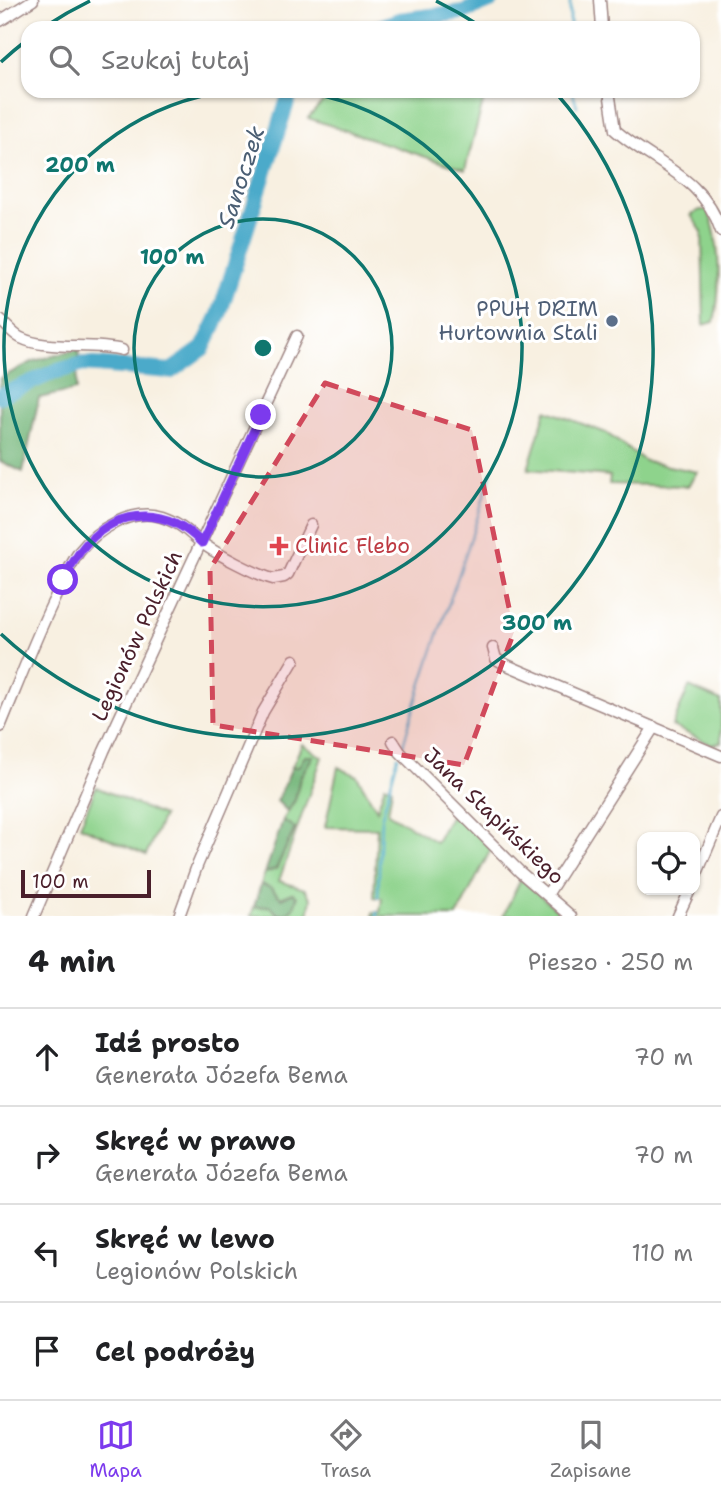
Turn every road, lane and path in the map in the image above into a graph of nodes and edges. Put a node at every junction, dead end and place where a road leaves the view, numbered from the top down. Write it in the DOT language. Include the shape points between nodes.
graph roads {
  1 [pos="33,0"];
  2 [pos="600,0"];
  3 [pos="0,21"];
  4 [pos="602,21"];
  5 [pos="610,98"];
  6 [pos="721,231"];
  7 [pos="0,320"];
  8 [pos="297,337"];
  9 [pos="122,350"];
  10 [pos="312,525"];
  11 [pos="202,543"];
  12 [pos="492,648"];
  13 [pos="294,660"];
  14 [pos="0,727"];
  15 [pos="654,727"];
  16 [pos="393,741"];
  17 [pos="721,756"];
  18 [pos="721,817"];
  19 [pos="700,866"];
  20 [pos="547,895"];
  21 [pos="688,895"];
  22 [pos="34,916"];
  23 [pos="179,916"];
  24 [pos="571,916"];
  25 [pos="678,916"];
  1 -- 3 [label="street"];
  2 -- 4 [label="street"];
  5 -- 6 [label="street" via="615,130 699,191 713,208"];
  7 -- 9 [label="street" via="20,338 38,343 106,345"];
  8 -- 11 [label="street, Legionów Polskich"];
  10 -- 11 [label="street" via="292,568 279,579 267,578"];
  11 -- 14 [label="street" via="188,529 146,514 125,519 89,541 63,580"];
  11 -- 22 [label="street, Legionów Polskich" via="104,751"];
  12 -- 15 [label="street" via="496,659 507,665"];
  13 -- 23 [label="street" via="263,712"];
  15 -- 17 [label="street"];
  15 -- 20 [label="street"];
  16 -- 20 [label="street, Jana Stapińskiego"];
  18 -- 19 [label="street"];
  20 -- 24 [label="street, Jana Stapińskiego"];
  21 -- 25 [label="street"];
}
